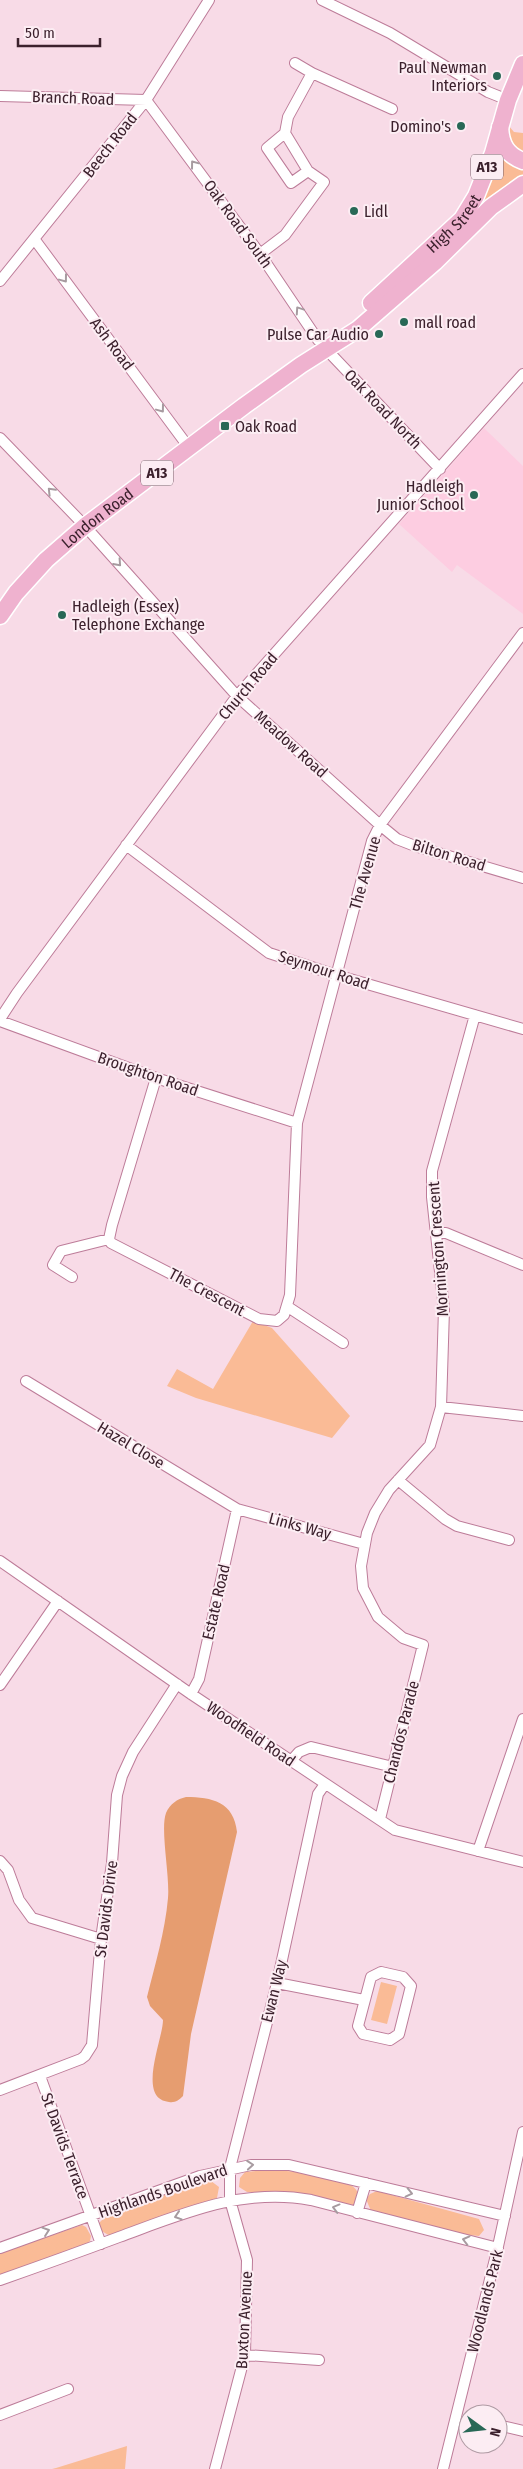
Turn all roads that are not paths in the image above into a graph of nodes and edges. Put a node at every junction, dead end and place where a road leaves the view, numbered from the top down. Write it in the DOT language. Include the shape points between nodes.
graph roads {
  1 [pos="209,0"];
  2 [pos="322,0"];
  3 [pos="294,63"];
  4 [pos="523,64"];
  5 [pos="312,73"];
  6 [pos="0,96"];
  7 [pos="146,100"];
  8 [pos="508,100"];
  9 [pos="392,109"];
  10 [pos="500,123"];
  11 [pos="285,132"];
  12 [pos="523,161"];
  13 [pos="308,171"];
  14 [pos="523,184"];
  15 [pos="35,240"];
  16 [pos="260,254"];
  17 [pos="435,262"];
  18 [pos="0,281"];
  19 [pos="392,284"];
  20 [pos="328,348"];
  21 [pos="523,374"];
  22 [pos="0,438"];
  23 [pos="190,449"];
  24 [pos="440,468"];
  25 [pos="85,526"];
  26 [pos="0,616"];
  27 [pos="523,633"];
  28 [pos="237,696"];
  29 [pos="380,825"];
  30 [pos="126,845"];
  31 [pos="523,878"];
  32 [pos="336,975"];
  33 [pos="475,1015"];
  34 [pos="0,1020"];
  35 [pos="523,1029"];
  36 [pos="156,1078"];
  37 [pos="297,1123"];
  38 [pos="436,1233"];
  39 [pos="108,1238"];
  40 [pos="523,1265"];
  41 [pos="72,1277"];
  42 [pos="288,1307"];
  43 [pos="343,1343"];
  44 [pos="26,1381"];
  45 [pos="441,1407"];
  46 [pos="523,1416"];
  47 [pos="398,1480"];
  48 [pos="237,1509"];
  49 [pos="510,1540"];
  50 [pos="364,1544"];
  51 [pos="0,1562"];
  52 [pos="58,1601"];
  53 [pos="423,1645"];
  54 [pos="177,1684"];
  55 [pos="0,1685"];
  56 [pos="191,1694"];
  57 [pos="523,1719"];
  58 [pos="291,1761"];
  59 [pos="393,1767"];
  60 [pos="325,1784"];
  61 [pos="380,1819"];
  62 [pos="478,1851"];
  63 [pos="0,1861"];
  64 [pos="523,1862"];
  65 [pos="102,1939"];
  66 [pos="277,1983"];
  67 [pos="364,2000"];
  68 [pos="40,2076"];
  69 [pos="0,2090"];
  70 [pos="523,2132"];
  71 [pos="230,2168"];
  72 [pos="366,2183"];
  73 [pos="230,2200"];
  74 [pos="357,2213"];
  75 [pos="91,2216"];
  76 [pos="505,2216"];
  77 [pos="101,2244"];
  78 [pos="0,2248"];
  79 [pos="498,2248"];
  80 [pos="0,2280"];
  81 [pos="245,2355"];
  82 [pos="319,2360"];
  83 [pos="68,2389"];
  84 [pos="457,2414"];
  85 [pos="0,2415"];
  86 [pos="508,2427"];
  87 [pos="523,2431"];
  88 [pos="215,2469"];
  89 [pos="443,2469"];
  1 -- 7 [label="street, Beech Road"];
  2 -- 8 [label="street" via="390,33 488,92"];
  3 -- 5 [label="street"];
  4 -- 8 [label="main road, High Street / A13"];
  5 -- 9 [label="street"];
  5 -- 11 [label="street" via="288,117"];
  6 -- 7 [label="street, Branch Road"];
  7 -- 15 [label="street, Beech Road"];
  16 -- 7 [label="street, Oak Road South, one-way"];
  8 -- 10 [label="main road, High Street / A13"];
  10 -- 12 [label="main road" via="502,144 513,157"];
  10 -- 19 [label="main road, High Street / A13" via="493,153 476,196 462,219"];
  11 -- 13 [label="street"];
  11 -- 13 [label="street" via="267,148 291,183"];
  13 -- 16 [label="street" via="324,182 285,235"];
  14 -- 17 [label="main road, A13" via="491,207"];
  15 -- 18 [label="street, Beech Road"];
  15 -- 23 [label="street, Ash Road, one-way"];
  20 -- 16 [label="street, Oak Road South, one-way" via="318,340"];
  17 -- 19 [label="main road, A13" via="426,262 398,285"];
  17 -- 20 [label="main road, A13" via="358,329"];
  19 -- 20 [label="main road, High Street / A13" via="348,323"];
  20 -- 23 [label="main road, London Road / A13" via="252,400"];
  20 -- 24 [label="street, Oak Road North"];
  21 -- 24 [label="street, Church Road"];
  25 -- 22 [label="street, Meadow Road, one-way"];
  23 -- 25 [label="main road, London Road / A13"];
  24 -- 28 [label="street, Church Road"];
  25 -- 26 [label="main road, London Road / A13" via="46,560"];
  25 -- 28 [label="street, Meadow Road, one-way"];
  27 -- 29 [label="street, The Avenue"];
  28 -- 29 [label="street, Meadow Road"];
  28 -- 30 [label="street, Church Road"];
  29 -- 31 [label="street, Bilton Road" via="397,839 415,846"];
  29 -- 32 [label="street, The Avenue" via="372,841"];
  30 -- 32 [label="street, Seymour Road" via="269,953"];
  30 -- 34 [label="street, Church Road"];
  32 -- 33 [label="street, Seymour Road"];
  32 -- 37 [label="street, The Avenue"];
  33 -- 35 [label="street, Seymour Road"];
  33 -- 38 [label="street, Mornington Crescent" via="432,1171"];
  34 -- 36 [label="street, Broughton Road"];
  36 -- 37 [label="street, Broughton Road"];
  36 -- 39 [label="street"];
  37 -- 42 [label="street"];
  38 -- 40 [label="street" via="446,1233"];
  38 -- 45 [label="street, Mornington Crescent" via="444,1309"];
  39 -- 41 [label="street" via="62,1251 53,1265"];
  39 -- 42 [label="street, The Crescent" via="111,1243 259,1319 277,1322"];
  42 -- 43 [label="street"];
  44 -- 48 [label="street, Hazel Close"];
  45 -- 46 [label="street"];
  45 -- 47 [label="street, Mornington Crescent" via="430,1446"];
  47 -- 49 [label="street" via="445,1520"];
  47 -- 50 [label="street, Mornington Crescent" via="375,1513"];
  48 -- 50 [label="street, Links Way"];
  48 -- 56 [label="street, Estate Road" via="199,1679"];
  50 -- 53 [label="street, Mornington Crescent" via="361,1577 372,1608 393,1632"];
  51 -- 52 [label="street, Woodfield Road"];
  52 -- 54 [label="street, Woodfield Road"];
  52 -- 55 [label="street"];
  53 -- 59 [label="street, Chandos Parade"];
  54 -- 56 [label="street, Woodfield Road"];
  54 -- 65 [label="street, St Davids Drive" via="133,1752 122,1776 114,1815 112,1863"];
  56 -- 58 [label="street, Woodfield Road"];
  57 -- 62 [label="street"];
  58 -- 59 [label="street" via="299,1752 311,1747"];
  58 -- 60 [label="street, Woodfield Road"];
  59 -- 61 [label="street, Chandos Parade"];
  60 -- 61 [label="street, Woodfield Road"];
  60 -- 66 [label="street, Ewan Way" via="318,1794"];
  61 -- 62 [label="street, Woodfield Road" via="395,1830"];
  62 -- 64 [label="street, Woodfield Road"];
  63 -- 65 [label="street" via="8,1870 19,1900 32,1918"];
  65 -- 68 [label="street, St Davids Drive" via="92,2045 85,2056"];
  66 -- 67 [label="street"];
  66 -- 71 [label="street, Ewan Way"];
  67 -- 67 [label="street" via="371,1977 375,1974 381,1972 406,1979 411,1990 397,2037 387,2040 361,2032 358,2023"];
  68 -- 69 [label="street, St Davids Drive"];
  68 -- 75 [label="street, St Davids Terrace"];
  70 -- 76 [label="street, Woodlands Park"];
  71 -- 72 [label="street, Highlands Boulevard, one-way" via="289,2165"];
  71 -- 73 [label="street, Ewan Way"];
  71 -- 75 [label="street, Highlands Boulevard" via="164,2188"];
  72 -- 74 [label="street"];
  72 -- 76 [label="street, Highlands Boulevard, one-way"];
  74 -- 73 [label="street, Highlands Boulevard, one-way" via="291,2196 251,2196"];
  73 -- 77 [label="street, Highlands Boulevard, one-way"];
  73 -- 81 [label="street, Buxton Avenue" via="247,2260"];
  79 -- 74 [label="street, Highlands Boulevard, one-way"];
  75 -- 77 [label="street, St Davids Terrace"];
  78 -- 75 [label="street, Highlands Boulevard, one-way"];
  76 -- 79 [label="street, Woodlands Park"];
  77 -- 80 [label="street, Highlands Boulevard"];
  79 -- 84 [label="street, Woodlands Park"];
  81 -- 82 [label="street"];
  81 -- 88 [label="street, Buxton Avenue"];
  83 -- 85 [label="street"];
  84 -- 89 [label="street, Woodlands Park"];
  86 -- 87 [label="street"];
}
